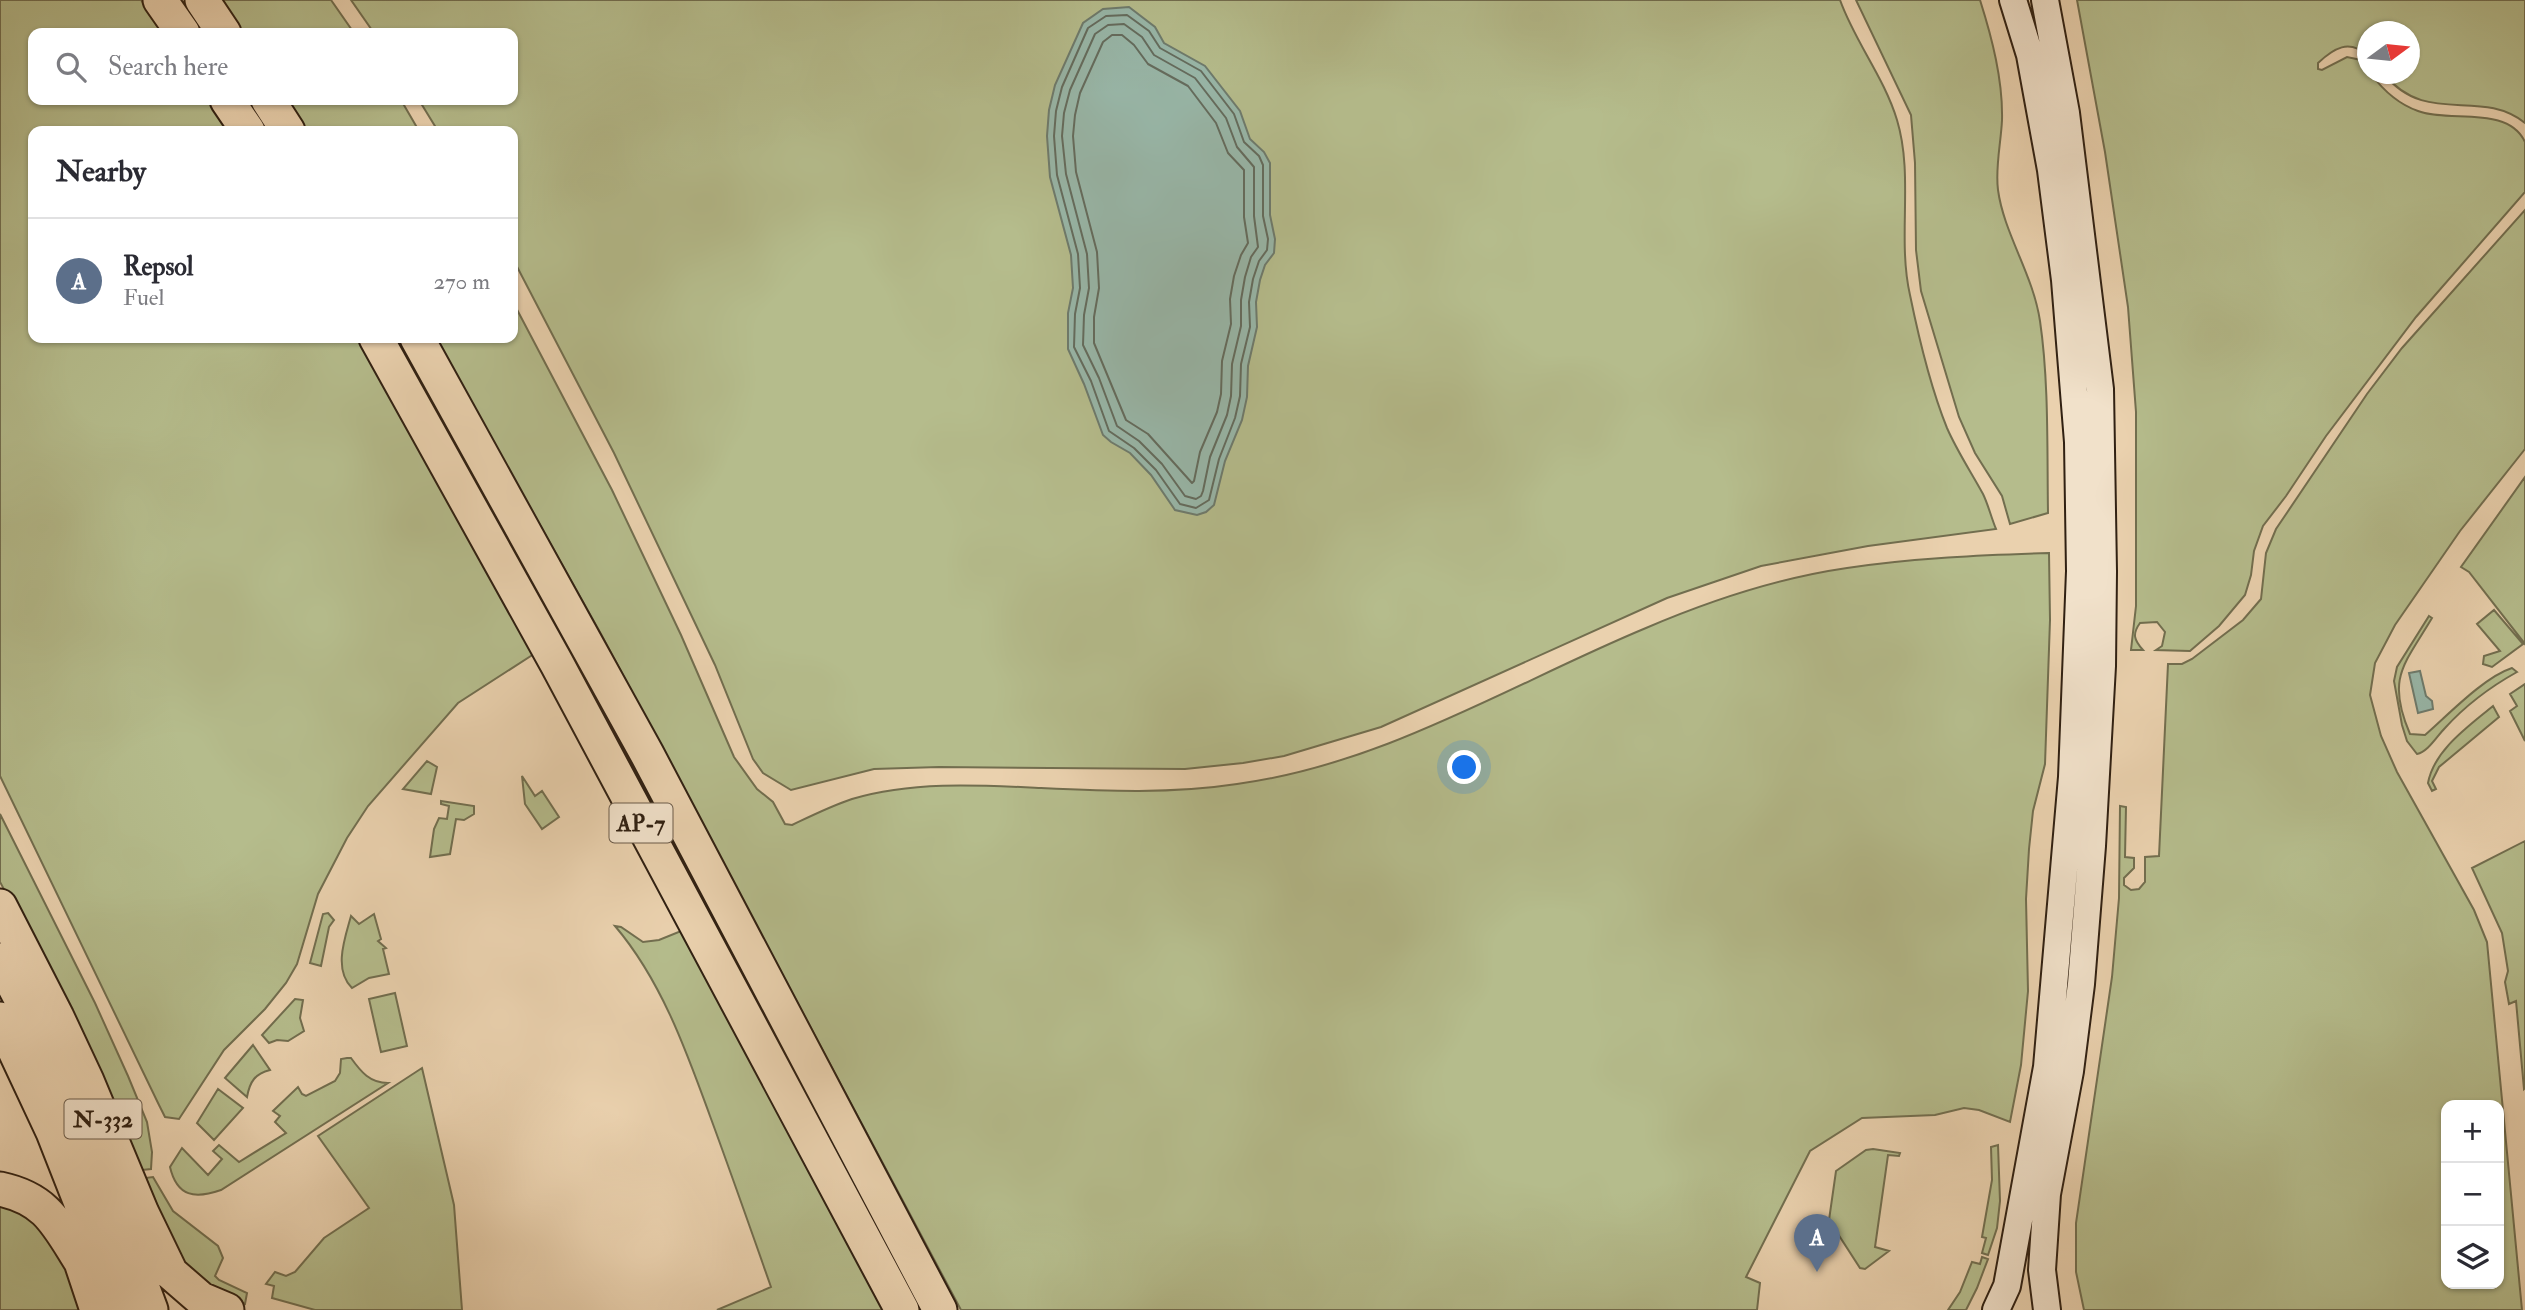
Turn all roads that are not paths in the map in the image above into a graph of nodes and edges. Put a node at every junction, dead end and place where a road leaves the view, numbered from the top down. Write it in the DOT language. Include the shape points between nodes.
graph roads {
  1 [pos="160,0"];
  2 [pos="202,0"];
  3 [pos="2013,0"];
  4 [pos="2045,0"];
  5 [pos="180,28"];
  6 [pos="221,28"];
  7 [pos="230,105"];
  8 [pos="271,105"];
  9 [pos="245,126"];
  10 [pos="285,126"];
  11 [pos="379,343"];
  12 [pos="419,343"];
  13 [pos="0,906"];
  14 [pos="0,960"];
  15 [pos="0,1019"];
  16 [pos="0,1066"];
  17 [pos="0,1189"];
  18 [pos="142,1213"];
  19 [pos="81,1262"];
  20 [pos="97,1310"];
  21 [pos="122,1310"];
  22 [pos="151,1310"];
  23 [pos="174,1310"];
  24 [pos="227,1310"];
  25 [pos="902,1310"];
  26 [pos="940,1310"];
  27 [pos="1996,1310"];
  28 [pos="2047,1310"];
  1 -- 5 [label="highway"];
  2 -- 6 [label="highway"];
  3 -- 27 [label="main road" via="2030,55 2051,170 2064,280 2078,442 2080,571 2072,777 2048,1067 2007,1286"];
  4 -- 28 [label="main road" via="2066,113 2101,389 2103,572 2092,846 2072,1059 2047,1194 2042,1270"];
  7 -- 9 [label="highway"];
  8 -- 10 [label="highway"];
  11 -- 25 [label="highway, AP-7" via="557,664"];
  12 -- 26 [label="highway, AP-7" via="646,754"];
  13 -- 18 [label="highway, N-332" via="87,1081"];
  14 -- 22 [label="highway, N-332" via="69,1100"];
  15 -- 21 [label="highway, N-332" via="53,1132"];
  16 -- 19 [label="highway" via="53,1184"];
  17 -- 19 [label="highway" via="39,1204"];
  18 -- 23 [label="highway"];
  18 -- 24 [label="highway, N-332" via="171,1273 201,1299"];
  19 -- 20 [label="highway"];
}
